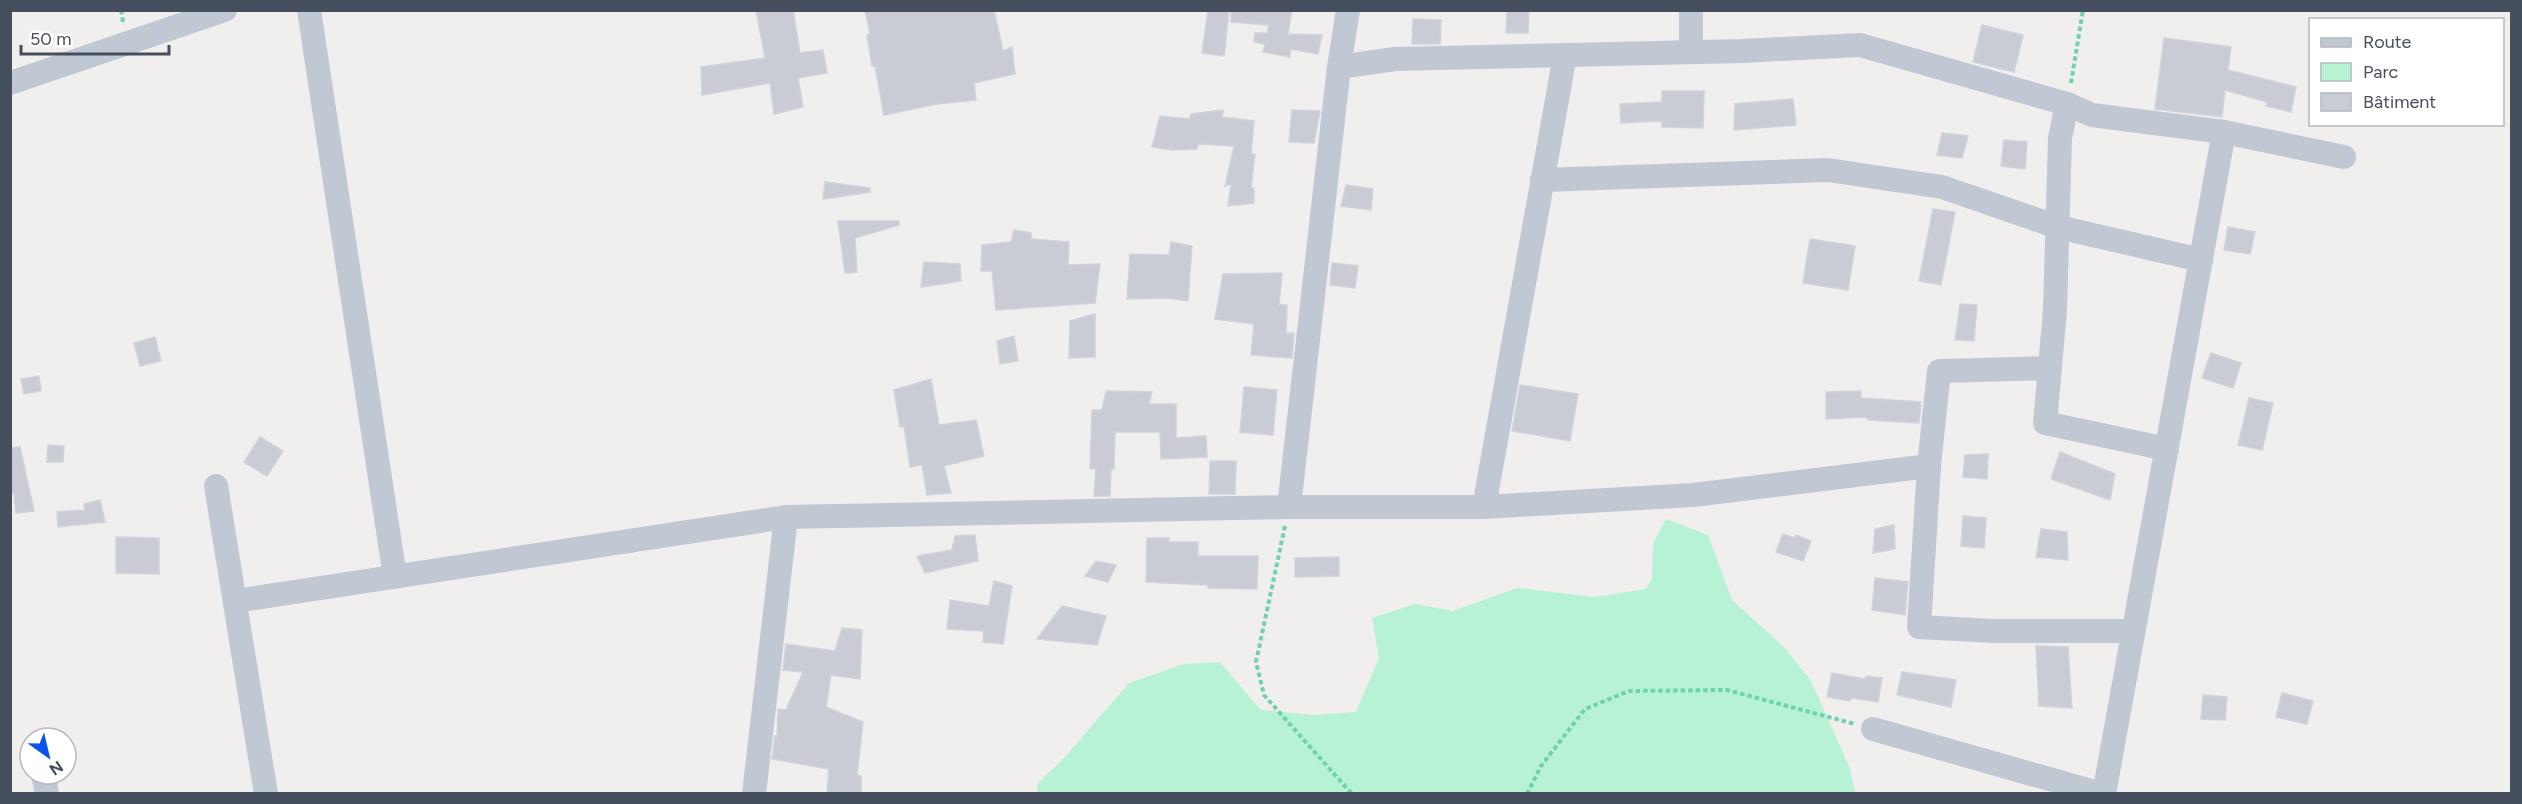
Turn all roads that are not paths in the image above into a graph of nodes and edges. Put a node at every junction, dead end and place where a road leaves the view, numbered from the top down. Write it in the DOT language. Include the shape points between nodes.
graph roads {
  1 [pos="225,10"];
  2 [pos="309,10"];
  3 [pos="1348,10"];
  4 [pos="1691,10"];
  5 [pos="1691,52"];
  6 [pos="1565,55"];
  7 [pos="1339,67"];
  8 [pos="10,83"];
  9 [pos="2067,104"];
  10 [pos="2224,132"];
  11 [pos="2344,157"];
  12 [pos="1542,180"];
  13 [pos="2058,227"];
  14 [pos="2201,260"];
  15 [pos="2050,368"];
  16 [pos="2167,449"];
  17 [pos="1929,466"];
  18 [pos="216,486"];
  19 [pos="1289,507"];
  20 [pos="1484,507"];
  21 [pos="786,517"];
  22 [pos="395,577"];
  23 [pos="235,602"];
  24 [pos="2133,631"];
  25 [pos="1873,729"];
  26 [pos="266,794"];
  27 [pos="754,794"];
  28 [pos="2103,794"];
  1 -- 8 [label="street"];
  2 -- 22 [label="street"];
  3 -- 7 [label="street"];
  4 -- 5 [label="street"];
  5 -- 6 [label="street"];
  5 -- 9 [label="street" via="1860,45"];
  6 -- 7 [label="street" via="1395,59"];
  6 -- 12 [label="street"];
  7 -- 19 [label="street"];
  9 -- 10 [label="street" via="2092,115"];
  9 -- 13 [label="street" via="2060,138"];
  10 -- 11 [label="street"];
  10 -- 14 [label="street"];
  12 -- 13 [label="street" via="1828,170 1942,187"];
  12 -- 20 [label="street"];
  13 -- 14 [label="street"];
  13 -- 15 [label="street"];
  14 -- 16 [label="street"];
  15 -- 16 [label="street" via="2045,423"];
  15 -- 17 [label="street" via="1940,371"];
  16 -- 24 [label="street"];
  17 -- 20 [label="street" via="1693,495"];
  17 -- 24 [label="street" via="1919,627"];
  18 -- 23 [label="street"];
  19 -- 20 [label="street"];
  19 -- 21 [label="street"];
  21 -- 22 [label="street"];
  21 -- 27 [label="street"];
  22 -- 23 [label="street"];
  23 -- 26 [label="street"];
  24 -- 28 [label="street"];
  25 -- 28 [label="street"];
}
